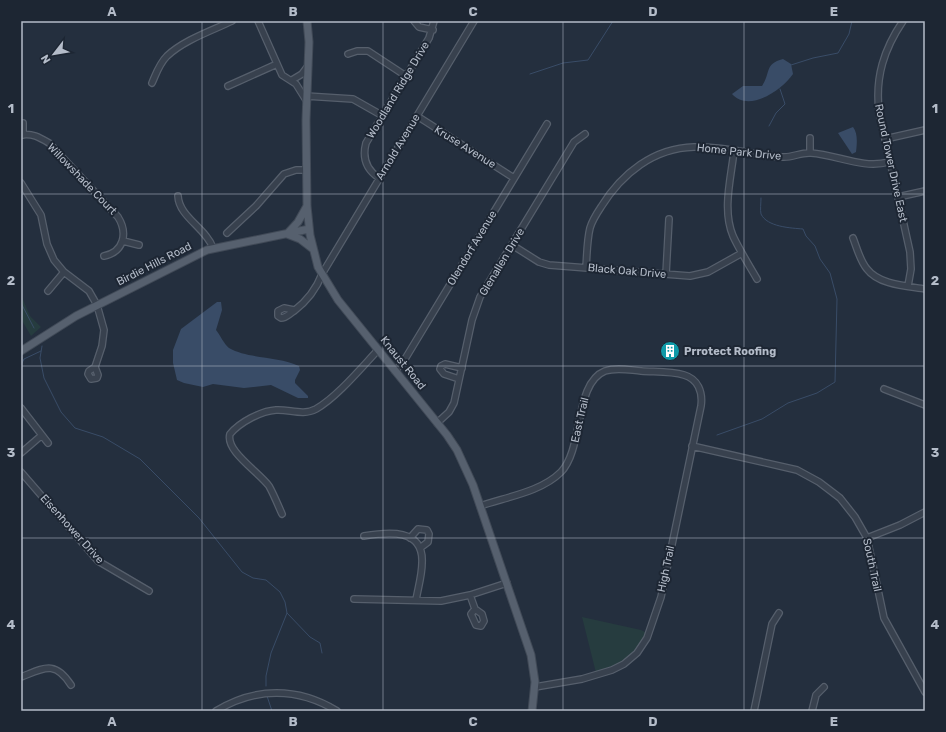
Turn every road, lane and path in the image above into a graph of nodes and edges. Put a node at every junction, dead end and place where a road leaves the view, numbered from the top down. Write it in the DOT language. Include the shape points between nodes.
graph roads {
  1 [pos="232,21"];
  2 [pos="258,21"];
  3 [pos="307,21"];
  4 [pos="414,21"];
  5 [pos="434,21"];
  6 [pos="474,21"];
  7 [pos="903,21"];
  8 [pos="433,30"];
  9 [pos="348,54"];
  10 [pos="277,64"];
  11 [pos="308,66"];
  12 [pos="406,76"];
  13 [pos="292,80"];
  14 [pos="152,83"];
  15 [pos="228,86"];
  16 [pos="306,98"];
  17 [pos="383,116"];
  18 [pos="417,116"];
  19 [pos="23,123"];
  20 [pos="547,124"];
  21 [pos="925,130"];
  22 [pos="585,134"];
  23 [pos="22,135"];
  24 [pos="810,138"];
  25 [pos="885,140"];
  26 [pos="734,151"];
  27 [pos="810,153"];
  28 [pos="889,162"];
  29 [pos="306,170"];
  30 [pos="379,178"];
  31 [pos="514,178"];
  32 [pos="21,183"];
  33 [pos="925,191"];
  34 [pos="178,196"];
  35 [pos="898,197"];
  36 [pos="308,206"];
  37 [pos="669,219"];
  38 [pos="309,229"];
  39 [pos="227,233"];
  40 [pos="287,234"];
  41 [pos="853,238"];
  42 [pos="123,241"];
  43 [pos="139,245"];
  44 [pos="512,246"];
  45 [pos="213,248"];
  46 [pos="313,249"];
  47 [pos="742,253"];
  48 [pos="104,256"];
  49 [pos="586,267"];
  50 [pos="64,272"];
  51 [pos="322,274"];
  52 [pos="666,274"];
  53 [pos="757,279"];
  54 [pos="908,286"];
  55 [pos="925,289"];
  56 [pos="48,291"];
  57 [pos="97,305"];
  58 [pos="294,310"];
  59 [pos="378,350"];
  60 [pos="21,351"];
  61 [pos="95,368"];
  62 [pos="462,368"];
  63 [pos="395,371"];
  64 [pos="691,378"];
  65 [pos="460,379"];
  66 [pos="884,389"];
  67 [pos="925,405"];
  68 [pos="21,408"];
  69 [pos="437,422"];
  70 [pos="42,435"];
  71 [pos="48,442"];
  72 [pos="692,446"];
  73 [pos="21,453"];
  74 [pos="21,472"];
  75 [pos="480,506"];
  76 [pos="925,512"];
  77 [pos="282,514"];
  78 [pos="364,536"];
  79 [pos="410,538"];
  80 [pos="867,538"];
  81 [pos="420,548"];
  82 [pos="507,583"];
  83 [pos="149,591"];
  84 [pos="470,595"];
  85 [pos="354,599"];
  86 [pos="416,600"];
  87 [pos="475,609"];
  88 [pos="779,613"];
  89 [pos="21,677"];
  90 [pos="71,685"];
  91 [pos="535,686"];
  92 [pos="824,687"];
  93 [pos="925,692"];
  94 [pos="216,711"];
  95 [pos="337,711"];
  96 [pos="532,711"];
  97 [pos="754,711"];
  98 [pos="812,711"];
  1 -- 14 [label="street" via="188,42 167,56"];
  2 -- 10 [label="street"];
  3 -- 11 [label="main road, Knaust Road"];
  4 -- 8 [label="street" via="419,27"];
  5 -- 8 [label="street, Woodland Ridge Drive"];
  6 -- 18 [label="street, Arnold Avenue"];
  7 -- 25 [label="street, Round Tower Drive East" via="890,42 879,77 878,100"];
  8 -- 12 [label="street, Woodland Ridge Drive"];
  9 -- 12 [label="street" via="368,51"];
  10 -- 13 [label="street" via="282,75"];
  10 -- 15 [label="street"];
  11 -- 13 [label="street" via="302,74"];
  11 -- 16 [label="main road, Knaust Road"];
  12 -- 17 [label="street, Woodland Ridge Drive"];
  13 -- 16 [label="street"];
  16 -- 17 [label="street" via="353,99"];
  16 -- 29 [label="main road, Knaust Road"];
  17 -- 30 [label="street, Woodland Ridge Drive" via="366,143 365,155 369,169"];
  18 -- 30 [label="street, Arnold Avenue"];
  18 -- 31 [label="street, Kruse Avenue"];
  19 -- 23 [label="street"];
  20 -- 31 [label="street, Olendorf Avenue"];
  21 -- 25 [label="street"];
  22 -- 44 [label="street, Glenallen Drive" via="574,142"];
  23 -- 42 [label="street, Willowshade Court" via="37,136 49,143 122,223"];
  24 -- 27 [label="street"];
  25 -- 28 [label="street, Round Tower Drive East"];
  26 -- 27 [label="street, Home Park Drive" via="783,158"];
  26 -- 47 [label="street" via="728,212 733,235"];
  26 -- 49 [label="street, Home Park Drive" via="708,147 680,149 654,156 632,170 612,191 593,222 589,233"];
  27 -- 28 [label="street, Home Park Drive" via="859,163"];
  28 -- 35 [label="street, Round Tower Drive East"];
  29 -- 36 [label="main road, Knaust Road"];
  29 -- 39 [label="street" via="284,174 256,206"];
  30 -- 51 [label="street, Arnold Avenue"];
  31 -- 63 [label="street, Olendorf Avenue" via="402,365"];
  32 -- 50 [label="street" via="41,215 50,252"];
  33 -- 35 [label="street"];
  34 -- 45 [label="street" via="182,208 208,237"];
  35 -- 54 [label="street, Round Tower Drive East" via="911,260"];
  36 -- 38 [label="main road, Knaust Road"];
  36 -- 40 [label="main road"];
  37 -- 52 [label="street"];
  38 -- 40 [label="main road, Birdie Hills Road"];
  38 -- 46 [label="main road, Knaust Road"];
  40 -- 45 [label="main road, Birdie Hills Road"];
  40 -- 46 [label="main road" via="300,239"];
  41 -- 54 [label="street" via="863,263 874,276"];
  42 -- 43 [label="street"];
  42 -- 48 [label="street" via="114,253"];
  44 -- 49 [label="street, Black Oak Drive" via="544,264"];
  44 -- 62 [label="street, Glenallen Drive" via="480,297 472,320"];
  45 -- 57 [label="main road, Birdie Hills Road"];
  46 -- 51 [label="main road, Knaust Road"];
  47 -- 52 [label="street, Black Oak Drive" via="698,275"];
  47 -- 53 [label="street"];
  49 -- 52 [label="street, Black Oak Drive"];
  50 -- 56 [label="street"];
  50 -- 57 [label="street" via="89,291"];
  51 -- 58 [label="street, Arnold Avenue" via="312,293"];
  51 -- 59 [label="main road, Knaust Road" via="334,294"];
  54 -- 55 [label="street"];
  57 -- 60 [label="main road, Birdie Hills Road" via="60,324"];
  57 -- 61 [label="street" via="104,330"];
  59 -- 63 [label="main road, Knaust Road"];
  59 -- 77 [label="street" via="344,385 315,409 300,413 270,411 245,422 230,434 230,444 234,451 269,487"];
  62 -- 65 [label="street, Glenallen Drive"];
  62 -- 65 [label="street" via="445,364 440,369 444,374"];
  63 -- 69 [label="main road, Knaust Road"];
  64 -- 72 [label="street, High Trail" via="699,388 702,399"];
  64 -- 75 [label="street, East Trail" via="677,373 622,368 604,371 587,390 574,448 562,471 537,487"];
  65 -- 69 [label="street, Glenallen Drive" via="453,406"];
  66 -- 67 [label="street"];
  68 -- 70 [label="street"];
  69 -- 75 [label="main road, Knaust Road" via="462,459"];
  70 -- 71 [label="street"];
  70 -- 73 [label="street"];
  72 -- 80 [label="street, South Trail" via="786,466 807,475 840,498"];
  72 -- 91 [label="street, High Trail" via="660,596 647,638 624,664 612,670 582,679"];
  74 -- 83 [label="street, Eisenhower Drive" via="98,561"];
  75 -- 82 [label="main road, Knaust Road"];
  76 -- 80 [label="street"];
  78 -- 79 [label="street" via="396,532"];
  79 -- 81 [label="street"];
  79 -- 81 [label="street" via="418,529 427,530 428,542"];
  80 -- 93 [label="street, South Trail" via="884,618"];
  81 -- 86 [label="street" via="422,564"];
  82 -- 84 [label="street"];
  82 -- 91 [label="main road, Knaust Road" via="531,655"];
  84 -- 86 [label="street" via="441,601"];
  84 -- 87 [label="street"];
  85 -- 86 [label="street"];
  88 -- 97 [label="street" via="772,624"];
  89 -- 90 [label="street" via="45,668 54,668 62,672"];
  91 -- 96 [label="main road, Knaust Road"];
  92 -- 98 [label="street" via="816,695"];
  94 -- 95 [label="street" via="248,696 278,692 310,698"];
}
